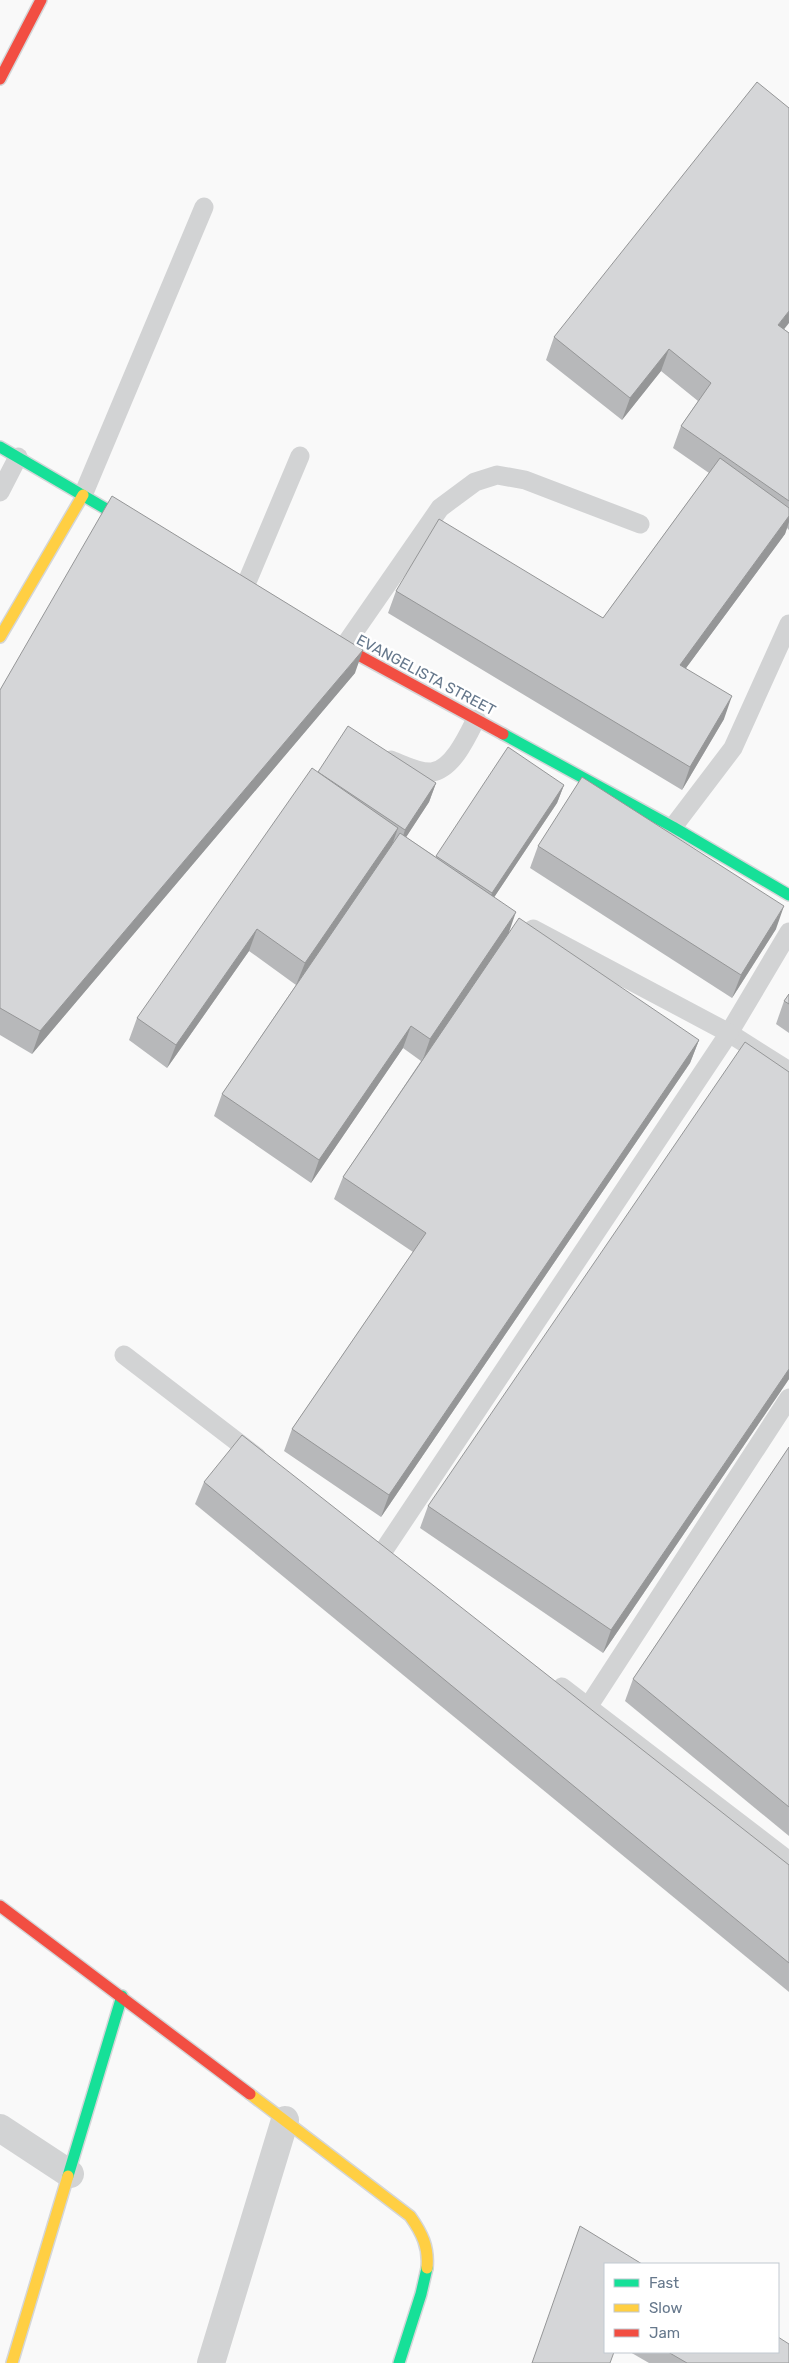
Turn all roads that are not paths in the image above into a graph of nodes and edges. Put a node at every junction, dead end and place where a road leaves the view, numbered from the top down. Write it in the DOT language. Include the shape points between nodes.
graph roads {
  1 [pos="41,0"];
  2 [pos="0,79"];
  3 [pos="204,207"];
  4 [pos="0,447"];
  5 [pos="300,456"];
  6 [pos="18,457"];
  7 [pos="0,492"];
  8 [pos="83,495"];
  9 [pos="640,524"];
  10 [pos="151,535"];
  11 [pos="243,589"];
  12 [pos="789,624"];
  13 [pos="318,633"];
  14 [pos="0,637"];
  15 [pos="343,648"];
  16 [pos="476,718"];
  17 [pos="377,753"];
  18 [pos="673,828"];
  19 [pos="789,895"];
  20 [pos="533,929"];
  21 [pos="789,932"];
  22 [pos="729,1033"];
  23 [pos="789,1071"];
  24 [pos="124,1356"];
  25 [pos="789,1398"];
  26 [pos="273,1469"];
  27 [pos="367,1541"];
  28 [pos="382,1553"];
  29 [pos="398,1565"];
  30 [pos="548,1677"];
  31 [pos="588,1707"];
  32 [pos="789,1862"];
  33 [pos="0,1906"];
  34 [pos="122,1996"];
  35 [pos="285,2120"];
  36 [pos="0,2128"];
  37 [pos="70,2174"];
  38 [pos="12,2363"];
  39 [pos="211,2363"];
  40 [pos="399,2363"];
  1 -- 2 [label="street"];
  3 -- 8 [label="lane"];
  4 -- 6 [label="street"];
  5 -- 11 [label="lane"];
  6 -- 7 [label="lane"];
  6 -- 8 [label="street"];
  8 -- 10 [label="street"];
  8 -- 14 [label="street"];
  9 -- 15 [label="lane" via="525,480 497,475 475,482 440,508"];
  12 -- 18 [label="lane" via="733,748"];
  13 -- 15 [label="street, EVANGELISTA STREET"];
  15 -- 16 [label="street, EVANGELISTA STREET"];
  16 -- 17 [label="lane" via="462,745 446,765 433,772 414,770"];
  16 -- 18 [label="street, EVANGELISTA STREET"];
  18 -- 19 [label="street, EVANGELISTA STREET"];
  20 -- 22 [label="lane"];
  21 -- 22 [label="lane"];
  22 -- 23 [label="lane"];
  22 -- 28 [label="lane"];
  24 -- 26 [label="lane"];
  25 -- 31 [label="lane"];
  27 -- 28 [label="lane"];
  28 -- 29 [label="lane"];
  30 -- 31 [label="lane"];
  31 -- 32 [label="lane"];
  33 -- 34 [label="street"];
  34 -- 35 [label="street"];
  34 -- 37 [label="street"];
  35 -- 39 [label="street"];
  35 -- 40 [label="street" via="410,2216 422,2232 428,2253 424,2282"];
  36 -- 37 [label="street"];
  37 -- 38 [label="street"];
}
